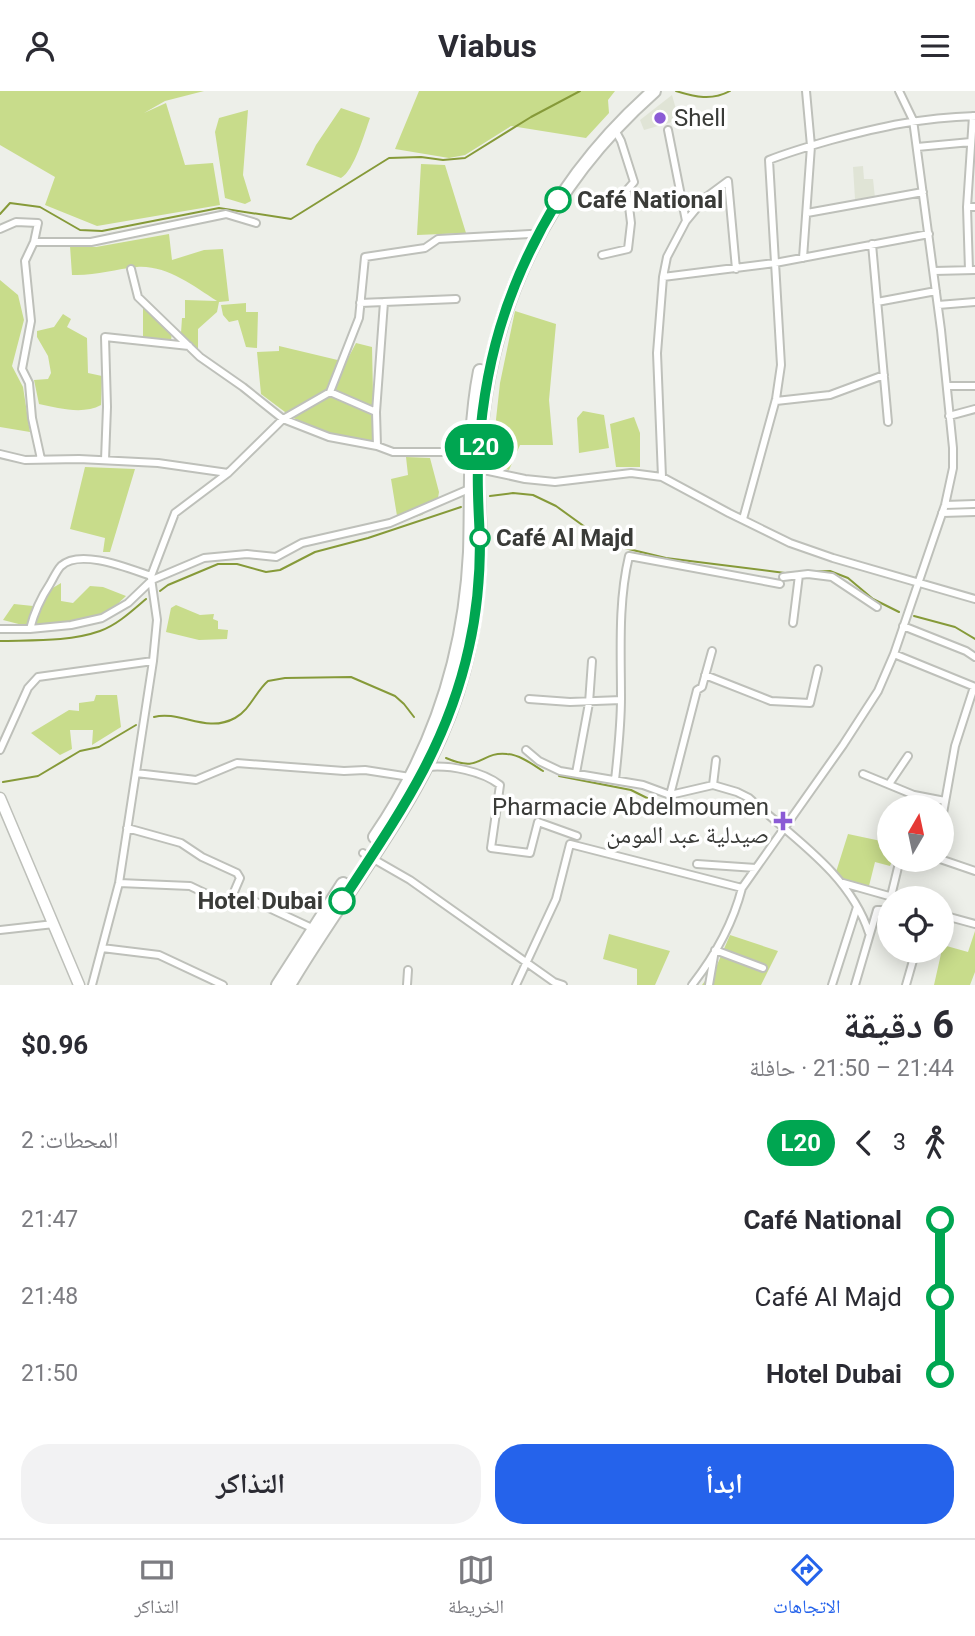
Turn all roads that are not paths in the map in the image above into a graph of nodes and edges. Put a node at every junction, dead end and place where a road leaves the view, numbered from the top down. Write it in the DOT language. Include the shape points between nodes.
graph roads {
  1 [pos="642,91"];
  2 [pos="654,91"];
  3 [pos="806,91"];
  4 [pos="899,91"];
  5 [pos="974,116"];
  6 [pos="913,120"];
  7 [pos="614,129"];
  8 [pos="668,130"];
  9 [pos="971,142"];
  10 [pos="811,146"];
  11 [pos="917,147"];
  12 [pos="972,171"];
  13 [pos="923,192"];
  14 [pos="967,207"];
  15 [pos="975,208"];
  16 [pos="807,213"];
  17 [pos="686,221"];
  18 [pos="256,223"];
  19 [pos="0,229"];
  20 [pos="530,234"];
  21 [pos="929,234"];
  22 [pos="34,242"];
  23 [pos="872,244"];
  24 [pos="602,255"];
  25 [pos="803,258"];
  26 [pos="775,263"];
  27 [pos="131,269"];
  28 [pos="736,269"];
  29 [pos="972,270"];
  30 [pos="934,271"];
  31 [pos="663,277"];
  32 [pos="936,291"];
  33 [pos="456,299"];
  34 [pos="383,302"];
  35 [pos="877,302"];
  36 [pos="975,302"];
  37 [pos="360,303"];
  38 [pos="938,305"];
  39 [pos="189,346"];
  40 [pos="884,376"];
  41 [pos="947,386"];
  42 [pos="975,386"];
  43 [pos="330,392"];
  44 [pos="776,401"];
  45 [pos="975,409"];
  46 [pos="376,412"];
  47 [pos="950,416"];
  48 [pos="283,419"];
  49 [pos="888,422"];
  50 [pos="377,446"];
  51 [pos="475,452"];
  52 [pos="0,454"];
  53 [pos="41,460"];
  54 [pos="105,460"];
  55 [pos="474,468"];
  56 [pos="228,473"];
  57 [pos="662,477"];
  58 [pos="469,489"];
  59 [pos="975,504"];
  60 [pos="945,505"];
  61 [pos="975,512"];
  62 [pos="942,513"];
  63 [pos="743,519"];
  64 [pos="799,575"];
  65 [pos="151,578"];
  66 [pos="917,581"];
  67 [pos="975,599"];
  68 [pos="877,607"];
  69 [pos="793,623"];
  70 [pos="902,626"];
  71 [pos="0,629"];
  72 [pos="30,629"];
  73 [pos="464,645"];
  74 [pos="712,651"];
  75 [pos="894,654"];
  76 [pos="975,657"];
  77 [pos="593,660"];
  78 [pos="153,661"];
  79 [pos="818,669"];
  80 [pos="705,675"];
  81 [pos="975,687"];
  82 [pos="529,699"];
  83 [pos="621,699"];
  84 [pos="589,701"];
  85 [pos="0,750"];
  86 [pos="526,750"];
  87 [pos="908,756"];
  88 [pos="716,760"];
  89 [pos="136,773"];
  90 [pos="576,773"];
  91 [pos="419,774"];
  92 [pos="863,774"];
  93 [pos="615,780"];
  94 [pos="713,785"];
  95 [pos="889,785"];
  96 [pos="670,795"];
  97 [pos="914,795"];
  98 [pos="946,795"];
  99 [pos="0,798"];
  100 [pos="127,828"];
  101 [pos="783,829"];
  102 [pos="577,836"];
  103 [pos="367,855"];
  104 [pos="697,864"];
  105 [pos="954,864"];
  106 [pos="756,868"];
  107 [pos="975,871"];
  108 [pos="119,883"];
  109 [pos="843,883"];
  110 [pos="742,888"];
  111 [pos="877,892"];
  112 [pos="231,899"];
  113 [pos="857,907"];
  114 [pos="877,910"];
  115 [pos="954,918"];
  116 [pos="54,924"];
  117 [pos="975,924"];
  118 [pos="0,930"];
  119 [pos="318,930"];
  120 [pos="870,933"];
  121 [pos="102,948"];
  122 [pos="715,950"];
  123 [pos="527,963"];
  124 [pos="912,963"];
  125 [pos="763,968"];
  126 [pos="408,969"];
  127 [pos="79,985"];
  128 [pos="92,985"];
  129 [pos="223,985"];
  130 [pos="278,985"];
  131 [pos="289,985"];
  132 [pos="407,985"];
  133 [pos="516,985"];
  134 [pos="564,985"];
  135 [pos="691,985"];
  136 [pos="709,985"];
  137 [pos="832,985"];
  138 [pos="855,985"];
  139 [pos="906,985"];
  1 -- 20 [label="highway" via="583,154"];
  2 -- 7 [label="highway"];
  3 -- 10 [label="street"];
  4 -- 6 [label="street"];
  5 -- 6 [label="street"];
  5 -- 9 [label="street"];
  6 -- 10 [label="street"];
  6 -- 11 [label="street"];
  7 -- 24 [label="street" via="634,182 627,190 631,223 628,249"];
  7 -- 51 [label="highway" via="559,198 519,274 492,356"];
  8 -- 17 [label="street"];
  9 -- 11 [label="street"];
  9 -- 12 [label="street"];
  10 -- 16 [label="street"];
  10 -- 26 [label="street" via="769,160"];
  11 -- 13 [label="street"];
  12 -- 14 [label="street"];
  13 -- 16 [label="street"];
  13 -- 21 [label="street"];
  14 -- 15 [label="street"];
  14 -- 29 [label="street"];
  16 -- 25 [label="street"];
  17 -- 28 [label="street" via="705,198 728,181"];
  17 -- 31 [label="street" via="667,257"];
  18 -- 22 [label="street" via="226,214 91,242"];
  19 -- 22 [label="street" via="16,222 38,223"];
  20 -- 37 [label="street" via="438,239 425,248 365,257"];
  20 -- 51 [label="highway" via="505,285 485,346 477,388"];
  21 -- 23 [label="street"];
  21 -- 30 [label="street"];
  22 -- 53 [label="street" via="25,261 31,321 22,369 29,383"];
  23 -- 25 [label="street"];
  23 -- 35 [label="street"];
  25 -- 26 [label="street"];
  26 -- 28 [label="street"];
  26 -- 44 [label="street" via="780,365"];
  27 -- 39 [label="street" via="138,297"];
  28 -- 31 [label="street"];
  29 -- 30 [label="street"];
  30 -- 32 [label="street"];
  31 -- 57 [label="street" via="657,353"];
  32 -- 35 [label="street"];
  32 -- 38 [label="street"];
  33 -- 34 [label="street"];
  34 -- 37 [label="street"];
  34 -- 46 [label="street"];
  35 -- 40 [label="street"];
  36 -- 38 [label="street"];
  37 -- 43 [label="street" via="359,318"];
  38 -- 41 [label="street"];
  39 -- 48 [label="street"];
  39 -- 54 [label="street" via="104,337"];
  40 -- 44 [label="street" via="830,395"];
  40 -- 49 [label="street"];
  41 -- 42 [label="street"];
  41 -- 47 [label="street"];
  43 -- 46 [label="street"];
  43 -- 48 [label="street"];
  44 -- 63 [label="street"];
  45 -- 47 [label="street"];
  46 -- 50 [label="street"];
  47 -- 60 [label="street" via="953,468"];
  48 -- 50 [label="street" via="329,437"];
  48 -- 56 [label="street"];
  50 -- 51 [label="street" via="393,452"];
  51 -- 55 [label="highway"];
  52 -- 53 [label="street"];
  53 -- 54 [label="street"];
  54 -- 56 [label="street"];
  55 -- 57 [label="street" via="555,482 631,473"];
  55 -- 58 [label="highway"];
  55 -- 73 [label="highway" via="478,577"];
  56 -- 65 [label="street" via="175,513"];
  57 -- 63 [label="street"];
  58 -- 65 [label="street" via="390,523 302,543 276,557 204,558"];
  58 -- 73 [label="highway"];
  59 -- 60 [label="street"];
  60 -- 62 [label="street"];
  61 -- 62 [label="street"];
  62 -- 66 [label="street"];
  63 -- 66 [label="street" via="790,543"];
  64 -- 68 [label="street" via="832,577"];
  64 -- 69 [label="street"];
  64 -- 83 [label="street" via="781,581 629,556"];
  65 -- 72 [label="street" via="128,603 102,618"];
  65 -- 72 [label="street" via="103,560 69,561 46,590"];
  65 -- 78 [label="street" via="157,620"];
  66 -- 67 [label="street"];
  66 -- 70 [label="street"];
  70 -- 75 [label="street"];
  70 -- 76 [label="street"];
  71 -- 72 [label="street"];
  73 -- 91 [label="highway" via="452,708"];
  74 -- 80 [label="street"];
  75 -- 81 [label="street"];
  75 -- 101 [label="street" via="878,691 844,745"];
  77 -- 84 [label="street"];
  78 -- 85 [label="street" via="38,677 28,688"];
  78 -- 89 [label="street"];
  79 -- 80 [label="street" via="810,703 771,701"];
  80 -- 96 [label="street"];
  81 -- 98 [label="street" via="955,746"];
  82 -- 84 [label="street"];
  83 -- 84 [label="street"];
  83 -- 93 [label="street"];
  84 -- 90 [label="street"];
  86 -- 90 [label="street" via="560,771"];
  87 -- 95 [label="street"];
  88 -- 94 [label="street"];
  89 -- 91 [label="street" via="196,780 237,763"];
  89 -- 100 [label="street"];
  90 -- 93 [label="street"];
  91 -- 102 [label="street" via="442,766 491,778 500,785 491,848 530,853 538,821"];
  91 -- 103 [label="highway"];
  92 -- 95 [label="street"];
  93 -- 96 [label="street"];
  94 -- 96 [label="street"];
  94 -- 101 [label="street" via="749,798"];
  95 -- 97 [label="street"];
  99 -- 116 [label="street"];
  100 -- 108 [label="street"];
  100 -- 112 [label="street" via="181,843 237,873 240,878"];
  101 -- 106 [label="street"];
  101 -- 109 [label="street"];
  103 -- 119 [label="highway"];
  103 -- 123 [label="street"];
  104 -- 106 [label="street"];
  105 -- 107 [label="street"];
  106 -- 110 [label="street"];
  108 -- 112 [label="street" via="190,886 215,898"];
  108 -- 121 [label="street"];
  109 -- 111 [label="street"];
  109 -- 113 [label="street"];
  110 -- 122 [label="street"];
  110 -- 123 [label="street" via="570,844 556,899"];
  112 -- 119 [label="street" via="256,902"];
  113 -- 120 [label="street"];
  113 -- 137 [label="street"];
  114 -- 120 [label="street"];
  115 -- 117 [label="street"];
  116 -- 118 [label="street"];
  116 -- 127 [label="street"];
  119 -- 130 [label="highway"];
  119 -- 131 [label="highway"];
  120 -- 138 [label="street"];
  121 -- 128 [label="street"];
  121 -- 129 [label="street" via="159,955"];
  122 -- 125 [label="street"];
  122 -- 135 [label="street"];
  122 -- 136 [label="street"];
  123 -- 133 [label="street"];
  123 -- 134 [label="street"];
  124 -- 139 [label="street"];
  126 -- 132 [label="street"];
}
